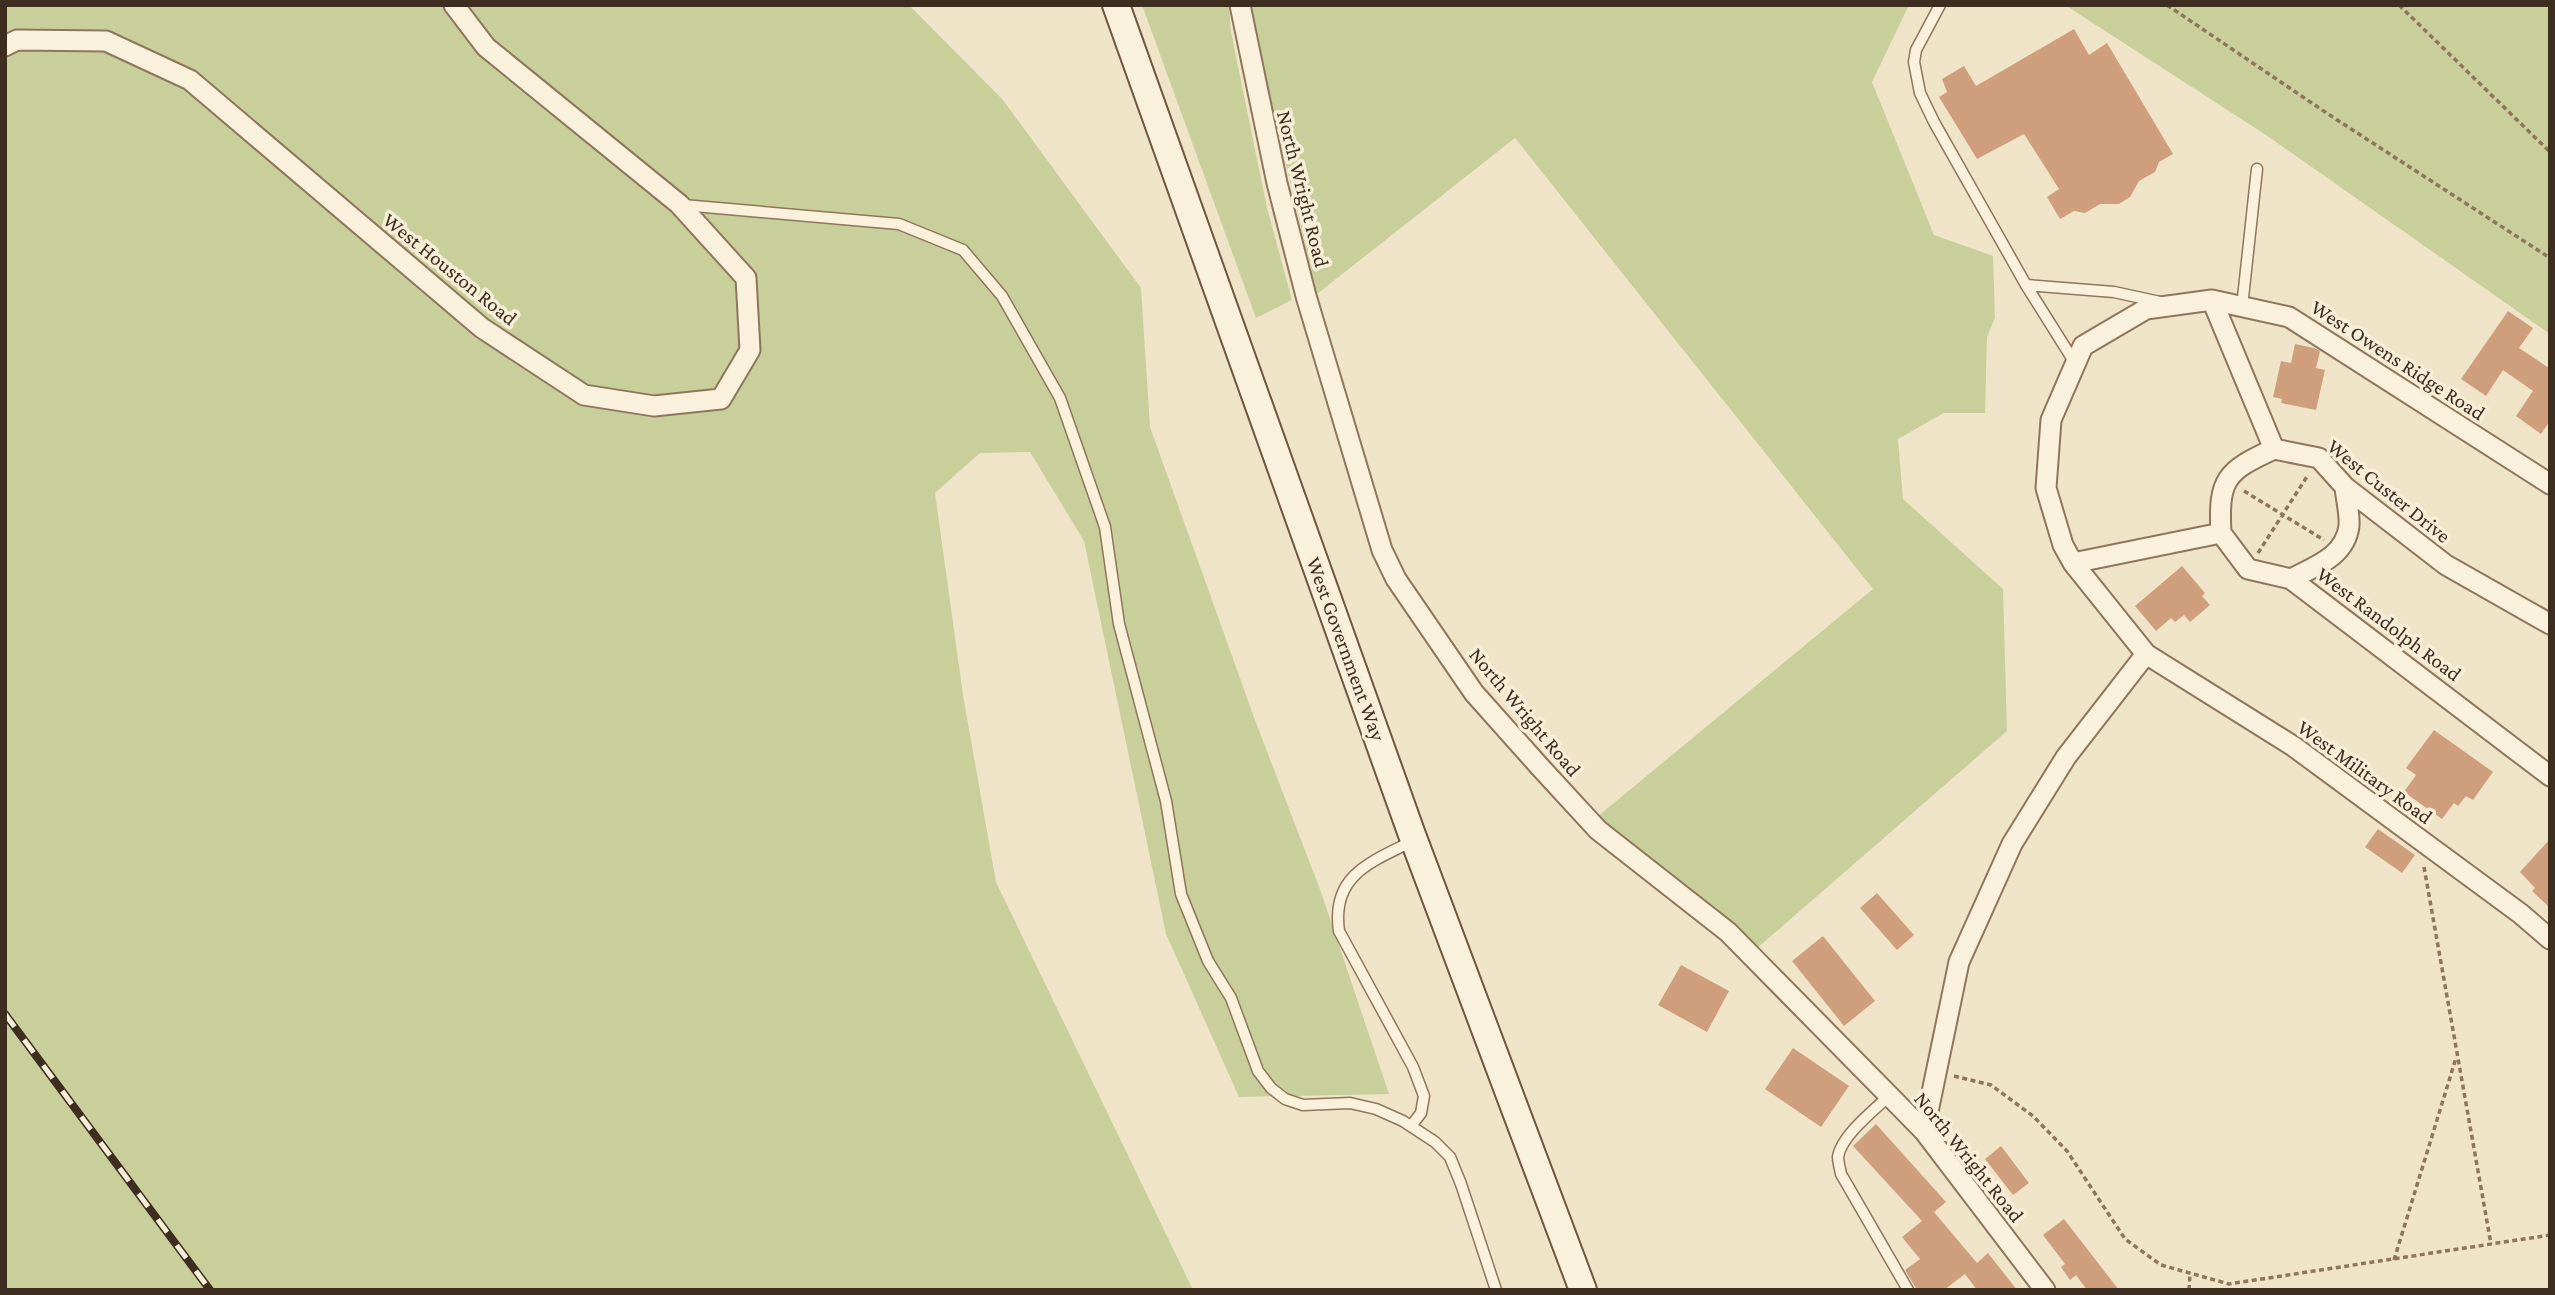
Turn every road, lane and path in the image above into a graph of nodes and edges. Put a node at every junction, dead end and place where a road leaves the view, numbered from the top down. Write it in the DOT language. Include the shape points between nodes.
graph roads {
  1 [pos="454,5"];
  2 [pos="1116,5"];
  3 [pos="1240,5"];
  4 [pos="1940,5"];
  5 [pos="2167,5"];
  6 [pos="2399,5"];
  7 [pos="5,46"];
  8 [pos="2550,152"];
  9 [pos="2257,169"];
  10 [pos="678,204"];
  11 [pos="2550,258"];
  12 [pos="2026,285"];
  13 [pos="2212,300"];
  14 [pos="2166,306"];
  15 [pos="2242,307"];
  16 [pos="2079,355"];
  17 [pos="2274,449"];
  18 [pos="2319,458"];
  19 [pos="2227,480"];
  20 [pos="2550,484"];
  21 [pos="2345,488"];
  22 [pos="2282,515"];
  23 [pos="2221,533"];
  24 [pos="2340,549"];
  25 [pos="2073,563"];
  26 [pos="2248,569"];
  27 [pos="2291,579"];
  28 [pos="2550,624"];
  29 [pos="2146,654"];
  30 [pos="2550,776"];
  31 [pos="2421,840"];
  32 [pos="1415,841"];
  33 [pos="2550,939"];
  34 [pos="2457,1055"];
  35 [pos="1936,1072"];
  36 [pos="1889,1096"];
  37 [pos="1411,1126"];
  38 [pos="1924,1131"];
  39 [pos="2550,1235"];
  40 [pos="2491,1244"];
  41 [pos="2394,1260"];
  42 [pos="2190,1273"];
  43 [pos="1496,1290"];
  44 [pos="1583,1290"];
  45 [pos="1908,1290"];
  46 [pos="2045,1290"];
  47 [pos="2189,1290"];
  1 -- 10 [label="street, West Houston Road" via="486,47"];
  2 -- 32 [label="main road, West Government Way"];
  3 -- 36 [label="street, North Wright Road" via="1306,296 1382,550 1396,579 1474,692 1598,830 1728,932"];
  4 -- 12 [label="lane" via="1916,50 1920,93"];
  5 -- 11 [label="path"];
  6 -- 8 [label="path"];
  7 -- 10 [label="street, West Houston Road" via="17,40 106,41 190,80 482,328 584,395 654,406 721,399 750,350 746,278"];
  9 -- 15 [label="lane"];
  10 -- 37 [label="lane" via="899,224 963,250 1002,296 1060,398 1105,527 1119,624 1166,801 1181,894 1208,961 1231,998 1258,1072 1285,1099 1303,1105 1350,1103"];
  12 -- 14 [label="lane" via="2114,292"];
  12 -- 16 [label="lane"];
  13 -- 14 [label="street"];
  13 -- 15 [label="street, West Owens Ridge Road"];
  13 -- 17 [label="street"];
  14 -- 16 [label="street" via="2146,309"];
  15 -- 20 [label="street, West Owens Ridge Road" via="2289,317"];
  16 -- 25 [label="street, West Military Road" via="2051,420 2046,488"];
  17 -- 18 [label="street, West Custer Drive"];
  17 -- 19 [label="street" via="2241,464"];
  18 -- 21 [label="street, West Custer Drive"];
  18 -- 22 [label="path"];
  19 -- 22 [label="path"];
  19 -- 23 [label="street" via="2220,501"];
  21 -- 24 [label="street" via="2349,526"];
  21 -- 28 [label="street, West Custer Drive" via="2446,565"];
  22 -- 24 [label="path"];
  22 -- 26 [label="path"];
  23 -- 25 [label="street"];
  23 -- 26 [label="street"];
  24 -- 27 [label="street"];
  25 -- 29 [label="street, West Military Road"];
  26 -- 27 [label="street, West Randolph Road"];
  27 -- 30 [label="street, West Randolph Road"];
  29 -- 31 [label="street, West Military Road" via="2293,746"];
  29 -- 35 [label="street" via="2066,757 2012,844 1959,962"];
  31 -- 33 [label="street, West Military Road"];
  31 -- 34 [label="path"];
  32 -- 37 [label="lane" via="1355,874 1345,885 1336,912 1339,931 1413,1067 1424,1096 1421,1113"];
  32 -- 44 [label="main road, West Government Way"];
  34 -- 40 [label="path"];
  34 -- 41 [label="path"];
  35 -- 38 [label="street"];
  35 -- 42 [label="path" via="1991,1086 2033,1116 2067,1151 2125,1239 2161,1265"];
  36 -- 38 [label="street, North Wright Road"];
  36 -- 45 [label="lane" via="1852,1132 1838,1159 1846,1182"];
  37 -- 43 [label="lane" via="1450,1157"];
  38 -- 46 [label="street, North Wright Road"];
  39 -- 40 [label="path"];
  40 -- 41 [label="path"];
  41 -- 42 [label="path" via="2229,1284"];
  42 -- 47 [label="path"];
}
